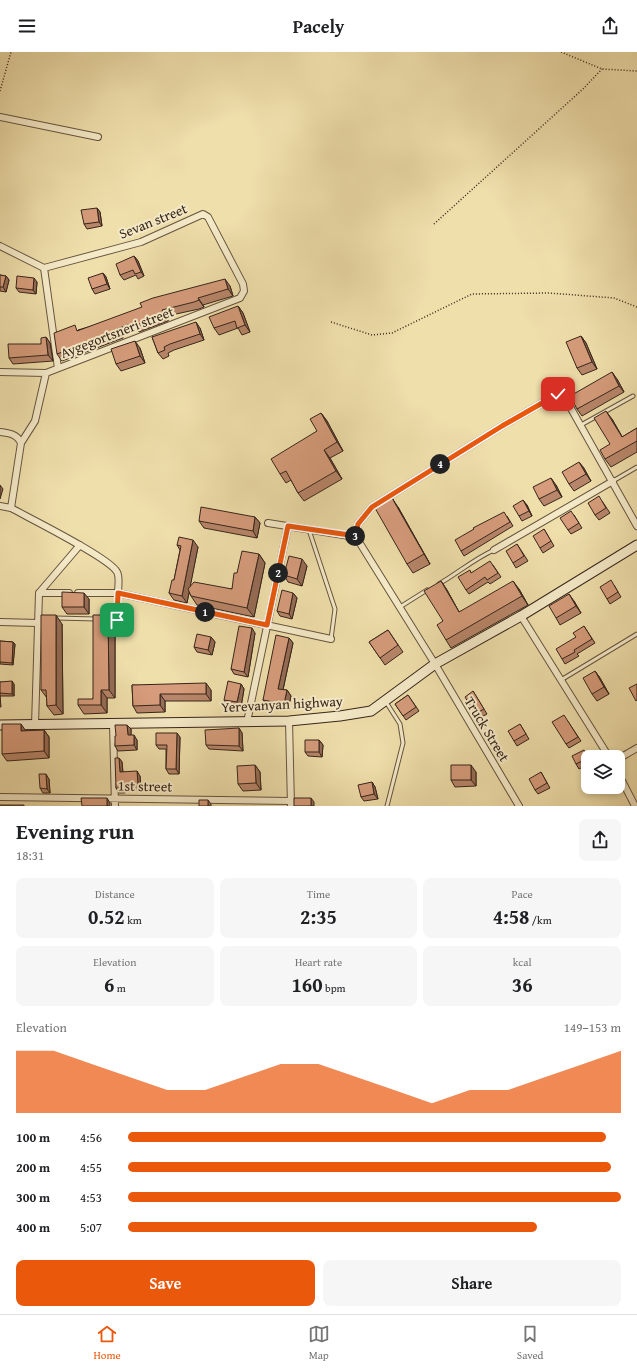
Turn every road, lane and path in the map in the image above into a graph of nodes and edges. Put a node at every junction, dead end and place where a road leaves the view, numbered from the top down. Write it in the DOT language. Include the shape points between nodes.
graph roads {
  1 [pos="11,52"];
  2 [pos="561,52"];
  3 [pos="602,69"];
  4 [pos="637,71"];
  5 [pos="0,91"];
  6 [pos="0,117"];
  7 [pos="98,137"];
  8 [pos="434,224"];
  9 [pos="0,246"];
  10 [pos="44,268"];
  11 [pos="240,298"];
  12 [pos="637,307"];
  13 [pos="331,322"];
  14 [pos="58,368"];
  15 [pos="0,372"];
  16 [pos="46,372"];
  17 [pos="633,396"];
  18 [pos="580,425"];
  19 [pos="0,432"];
  20 [pos="21,444"];
  21 [pos="637,467"];
  22 [pos="613,481"];
  23 [pos="0,506"];
  24 [pos="11,508"];
  25 [pos="268,524"];
  26 [pos="288,526"];
  27 [pos="637,526"];
  28 [pos="309,530"];
  29 [pos="356,536"];
  30 [pos="80,545"];
  31 [pos="637,545"];
  32 [pos="494,550"];
  33 [pos="436,586"];
  34 [pos="429,589"];
  35 [pos="39,593"];
  36 [pos="118,593"];
  37 [pos="400,606"];
  38 [pos="521,616"];
  39 [pos="46,618"];
  40 [pos="54,618"];
  41 [pos="38,620"];
  42 [pos="0,622"];
  43 [pos="267,625"];
  44 [pos="637,634"];
  45 [pos="331,639"];
  46 [pos="435,664"];
  47 [pos="561,680"];
  48 [pos="385,700"];
  49 [pos="289,721"];
  50 [pos="247,722"];
  51 [pos="113,724"];
  52 [pos="0,725"];
  53 [pos="35,725"];
  54 [pos="637,748"];
  55 [pos="605,750"];
  56 [pos="625,755"];
  57 [pos="625,787"];
  58 [pos="0,797"];
  59 [pos="115,798"];
  60 [pos="291,803"];
  61 [pos="115,806"];
  62 [pos="387,806"];
  63 [pos="519,806"];
  64 [pos="635,806"];
  1 -- 5 [label="path"];
  2 -- 3 [label="path"];
  3 -- 4 [label="path"];
  3 -- 8 [label="path" via="584,89"];
  6 -- 7 [label="street"];
  9 -- 10 [label="street"];
  10 -- 11 [label="street, Sevan street" via="141,242 204,214 208,217 243,284 244,291"];
  10 -- 14 [label="street"];
  11 -- 14 [label="street, Aygegortsneri street"];
  12 -- 13 [label="path" via="614,298 549,293 472,294 392,333 372,335"];
  14 -- 16 [label="street, Aygegortsneri street"];
  15 -- 16 [label="street, Aygegortsneri street"];
  16 -- 20 [label="street" via="35,421"];
  17 -- 18 [label="lane"];
  18 -- 22 [label="street"];
  18 -- 29 [label="street" via="564,396 558,394 372,507 358,524"];
  19 -- 20 [label="street" via="12,434"];
  20 -- 24 [label="street"];
  21 -- 22 [label="lane"];
  22 -- 27 [label="street"];
  22 -- 32 [label="street"];
  23 -- 24 [label="street"];
  24 -- 30 [label="street"];
  25 -- 26 [label="street"];
  26 -- 28 [label="street"];
  26 -- 43 [label="street"];
  28 -- 29 [label="street"];
  28 -- 45 [label="lane" via="335,609"];
  29 -- 37 [label="street, Truck Street"];
  30 -- 35 [label="street"];
  30 -- 36 [label="street" via="114,567 118,573"];
  31 -- 38 [label="main road, Yerevanyan highway"];
  32 -- 33 [label="lane"];
  34 -- 37 [label="lane"];
  35 -- 36 [label="street"];
  35 -- 41 [label="street"];
  36 -- 40 [label="lane" via="117,620"];
  36 -- 43 [label="street"];
  37 -- 46 [label="street, Truck Street"];
  38 -- 46 [label="main road, Yerevanyan highway"];
  38 -- 47 [label="street"];
  39 -- 41 [label="lane"];
  41 -- 42 [label="street"];
  41 -- 53 [label="street"];
  43 -- 45 [label="street"];
  43 -- 50 [label="street"];
  44 -- 47 [label="lane"];
  46 -- 48 [label="main road, Yerevanyan highway"];
  46 -- 63 [label="street, Truck Street"];
  47 -- 55 [label="street"];
  48 -- 49 [label="main road, Yerevanyan highway" via="371,711"];
  48 -- 62 [label="lane" via="400,724 403,743"];
  49 -- 50 [label="main road, Yerevanyan highway"];
  49 -- 60 [label="street"];
  50 -- 51 [label="main road, Yerevanyan highway"];
  51 -- 53 [label="main road, Yerevanyan highway"];
  51 -- 59 [label="street"];
  52 -- 53 [label="main road, Yerevanyan highway"];
  54 -- 56 [label="street"];
  57 -- 64 [label="street"];
  58 -- 59 [label="street, 1st street"];
  59 -- 60 [label="street, 1st street"];
  59 -- 61 [label="street"];
}
